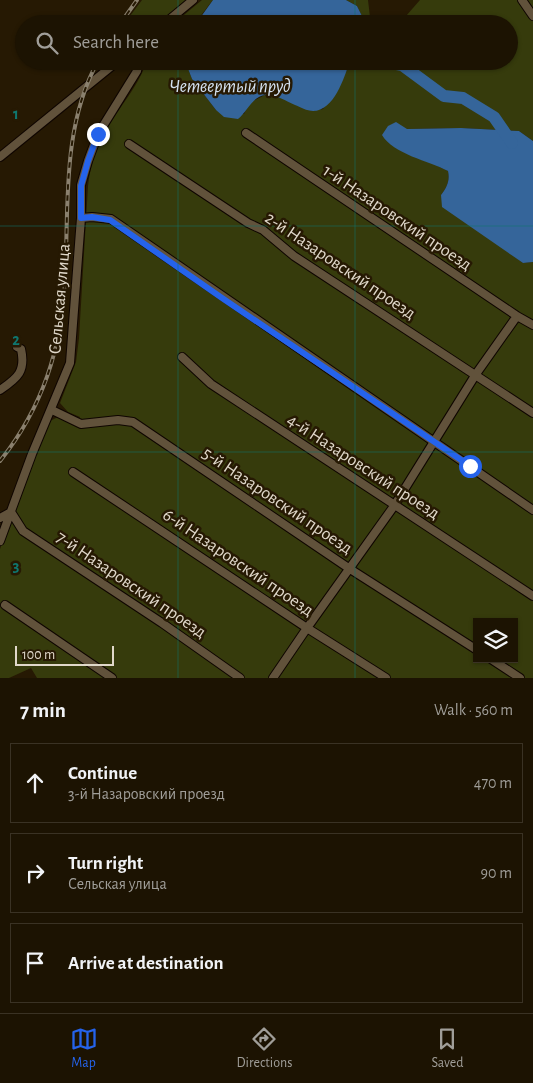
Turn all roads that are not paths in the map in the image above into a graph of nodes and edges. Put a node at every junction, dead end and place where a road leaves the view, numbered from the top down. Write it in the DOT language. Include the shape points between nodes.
graph roads {
  1 [pos="194,0"];
  2 [pos="522,0"];
  3 [pos="175,15"];
  4 [pos="533,16"];
  5 [pos="107,70"];
  6 [pos="137,70"];
  7 [pos="246,133"];
  8 [pos="130,144"];
  9 [pos="0,157"];
  10 [pos="81,218"];
  11 [pos="517,316"];
  12 [pos="533,325"];
  13 [pos="17,347"];
  14 [pos="182,357"];
  15 [pos="476,374"];
  16 [pos="0,390"];
  17 [pos="52,410"];
  18 [pos="533,413"];
  19 [pos="434,441"];
  20 [pos="73,472"];
  21 [pos="394,506"];
  22 [pos="533,510"];
  23 [pos="11,512"];
  24 [pos="0,518"];
  25 [pos="0,541"];
  26 [pos="350,569"];
  27 [pos="533,596"];
  28 [pos="5,605"];
  29 [pos="307,628"];
  30 [pos="473,647"];
  31 [pos="497,663"];
  32 [pos="112,678"];
  33 [pos="240,678"];
  34 [pos="273,678"];
  35 [pos="386,678"];
  36 [pos="520,678"];
  1 -- 3 [label="street"];
  2 -- 4 [label="street"];
  5 -- 9 [label="street"];
  6 -- 10 [label="street, Сельская улица" via="98,134 81,186"];
  7 -- 11 [label="street, 1-й Назаровский проезд"];
  8 -- 15 [label="street, 2-й Назаровский проезд"];
  10 -- 17 [label="street, Сельская улица" via="70,363"];
  10 -- 19 [label="street" via="110,220"];
  11 -- 12 [label="street, 1-й Назаровский проезд"];
  11 -- 15 [label="street"];
  13 -- 16 [label="street" via="21,349 24,361 21,372"];
  14 -- 21 [label="street, 4-й Назаровский проезд" via="211,384"];
  15 -- 18 [label="street, 2-й Назаровский проезд"];
  15 -- 19 [label="street"];
  17 -- 23 [label="street, Сельская улица"];
  17 -- 26 [label="street, 5-й Назаровский проезд" via="81,424 118,420 133,422"];
  19 -- 21 [label="street"];
  19 -- 22 [label="street"];
  20 -- 29 [label="street, 6-й Назаровский проезд"];
  21 -- 26 [label="street"];
  21 -- 27 [label="street, 4-й Назаровский проезд"];
  23 -- 24 [label="street"];
  23 -- 25 [label="street, Сельская улица"];
  23 -- 33 [label="street, 7-й Назаровский проезд" via="23,531"];
  26 -- 29 [label="street"];
  26 -- 30 [label="street, 5-й Назаровский проезд"];
  28 -- 32 [label="street"];
  29 -- 34 [label="street"];
  29 -- 35 [label="street, 6-й Назаровский проезд"];
  31 -- 36 [label="street"];
}
